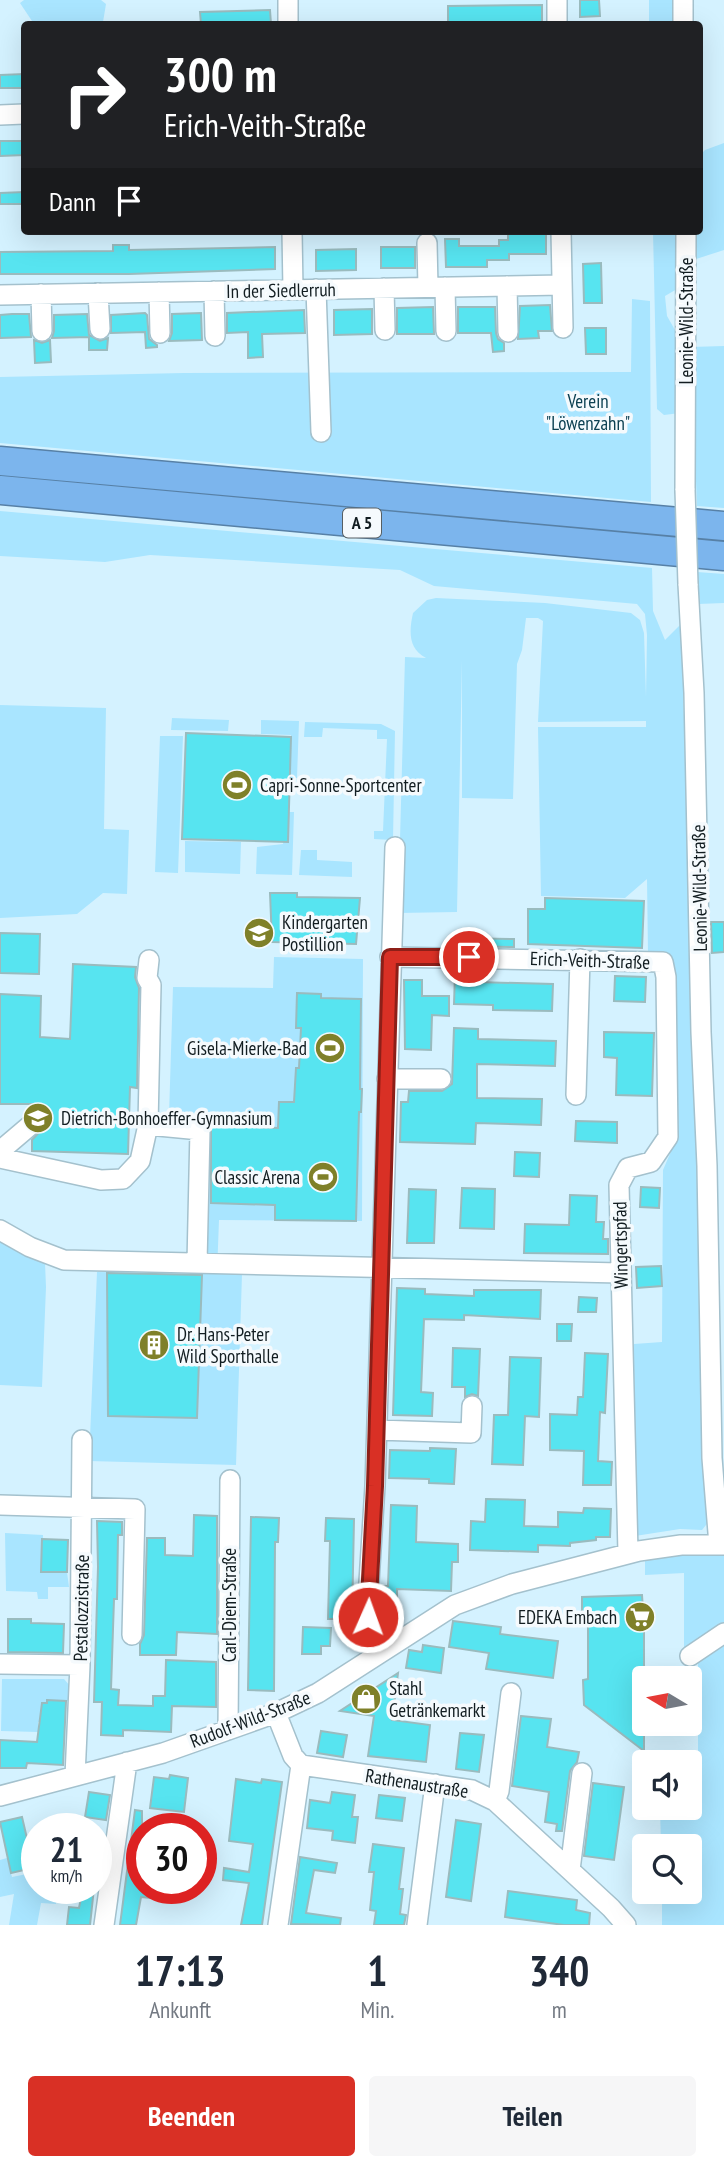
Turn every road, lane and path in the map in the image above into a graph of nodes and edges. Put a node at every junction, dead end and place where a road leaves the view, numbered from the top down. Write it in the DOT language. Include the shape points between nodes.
graph roads {
  1 [pos="288,0"];
  2 [pos="557,0"];
  3 [pos="683,0"];
  4 [pos="288,21"];
  5 [pos="557,21"];
  6 [pos="683,21"];
  7 [pos="21,114"];
  8 [pos="0,115"];
  9 [pos="292,235"];
  10 [pos="561,235"];
  11 [pos="686,235"];
  12 [pos="427,243"];
  13 [pos="562,285"];
  14 [pos="507,286"];
  15 [pos="436,287"];
  16 [pos="384,288"];
  17 [pos="316,289"];
  18 [pos="293,290"];
  19 [pos="214,291"];
  20 [pos="159,292"];
  21 [pos="98,293"];
  22 [pos="41,294"];
  23 [pos="0,295"];
  24 [pos="563,328"];
  25 [pos="100,329"];
  26 [pos="385,330"];
  27 [pos="42,331"];
  28 [pos="446,331"];
  29 [pos="508,332"];
  30 [pos="160,333"];
  31 [pos="215,336"];
  32 [pos="321,432"];
  33 [pos="0,461"];
  34 [pos="0,490"];
  35 [pos="724,526"];
  36 [pos="724,556"];
  37 [pos="395,847"];
  38 [pos="390,957"];
  39 [pos="149,960"];
  40 [pos="580,960"];
  41 [pos="663,962"];
  42 [pos="387,1079"];
  43 [pos="441,1079"];
  44 [pos="576,1095"];
  45 [pos="33,1124"];
  46 [pos="148,1125"];
  47 [pos="0,1151"];
  48 [pos="0,1157"];
  49 [pos="0,1230"];
  50 [pos="197,1263"];
  51 [pos="382,1268"];
  52 [pos="620,1273"];
  53 [pos="472,1406"];
  54 [pos="377,1430"];
  55 [pos="82,1440"];
  56 [pos="230,1480"];
  57 [pos="0,1505"];
  58 [pos="80,1506"];
  59 [pos="722,1545"];
  60 [pos="628,1553"];
  61 [pos="724,1633"];
  62 [pos="132,1635"];
  63 [pos="377,1655"];
  64 [pos="690,1656"];
  65 [pos="0,1664"];
  66 [pos="80,1665"];
  67 [pos="511,1693"];
  68 [pos="276,1713"];
  69 [pos="228,1730"];
  70 [pos="127,1762"];
  71 [pos="301,1765"];
  72 [pos="582,1773"];
  73 [pos="75,1776"];
  74 [pos="435,1784"];
  75 [pos="0,1796"];
  76 [pos="495,1801"];
  77 [pos="570,1870"];
  78 [pos="421,1924"];
  79 [pos="104,1925"];
  80 [pos="278,1925"];
  81 [pos="626,1925"];
  1 -- 4 [label="street"];
  2 -- 5 [label="street"];
  3 -- 6 [label="street"];
  7 -- 8 [label="street"];
  9 -- 18 [label="street"];
  10 -- 13 [label="street"];
  11 -- 59 [label="street, Leonie-Wild-Straße, bridge" via="685,490 712,1458"];
  12 -- 15 [label="street"];
  13 -- 14 [label="street, In der Siedlerruh"];
  13 -- 24 [label="street"];
  14 -- 15 [label="street, In der Siedlerruh"];
  14 -- 29 [label="street"];
  15 -- 16 [label="street, In der Siedlerruh"];
  15 -- 28 [label="street"];
  16 -- 17 [label="street, In der Siedlerruh"];
  16 -- 26 [label="street"];
  17 -- 18 [label="street, In der Siedlerruh"];
  17 -- 32 [label="street"];
  18 -- 19 [label="street, In der Siedlerruh"];
  19 -- 20 [label="street, In der Siedlerruh"];
  19 -- 31 [label="street"];
  20 -- 21 [label="street, In der Siedlerruh"];
  20 -- 30 [label="street"];
  21 -- 22 [label="street, In der Siedlerruh"];
  21 -- 25 [label="street"];
  22 -- 23 [label="street, In der Siedlerruh"];
  22 -- 27 [label="street"];
  33 -- 35 [label="highway, A 5"];
  34 -- 36 [label="highway, A 5"];
  37 -- 38 [label="street"];
  38 -- 40 [label="street, Erich-Veith-Straße"];
  38 -- 42 [label="street"];
  39 -- 46 [label="street"];
  40 -- 41 [label="street, Erich-Veith-Straße"];
  40 -- 44 [label="street"];
  41 -- 52 [label="street, Wingertspfad" via="668,1137 651,1162 628,1168 619,1185"];
  42 -- 43 [label="street"];
  42 -- 51 [label="street"];
  45 -- 47 [label="street"];
  46 -- 48 [label="street" via="139,1161 123,1179 101,1180"];
  46 -- 50 [label="street" via="200,1130"];
  49 -- 50 [label="street" via="64,1259"];
  50 -- 51 [label="street"];
  51 -- 52 [label="street"];
  51 -- 54 [label="street"];
  52 -- 60 [label="street, Wingertspfad"];
  53 -- 54 [label="street" via="471,1433"];
  54 -- 63 [label="street" via="368,1636"];
  55 -- 58 [label="street, Pestalozzistraße"];
  56 -- 69 [label="street, Carl-Diem-Straße"];
  57 -- 58 [label="street"];
  58 -- 62 [label="street" via="135,1509"];
  58 -- 66 [label="street, Pestalozzistraße"];
  59 -- 60 [label="street, Rudolf-Wild-Straße"];
  60 -- 63 [label="street, Rudolf-Wild-Straße" via="549,1572 456,1605"];
  61 -- 64 [label="street"];
  63 -- 68 [label="street, Rudolf-Wild-Straße" via="318,1693"];
  65 -- 66 [label="street"];
  66 -- 73 [label="street, Pestalozzistraße"];
  67 -- 76 [label="street"];
  68 -- 69 [label="street, Rudolf-Wild-Straße"];
  68 -- 71 [label="street"];
  69 -- 70 [label="street, Rudolf-Wild-Straße"];
  70 -- 73 [label="street, Rudolf-Wild-Straße"];
  70 -- 79 [label="street"];
  71 -- 74 [label="street, Rathenaustraße"];
  71 -- 80 [label="street"];
  72 -- 77 [label="street"];
  73 -- 75 [label="street, Rudolf-Wild-Straße"];
  74 -- 76 [label="street, Rathenaustraße" via="472,1790"];
  74 -- 78 [label="street"];
  76 -- 77 [label="street, Rathenaustraße"];
  77 -- 81 [label="street, Rathenaustraße"];
}
